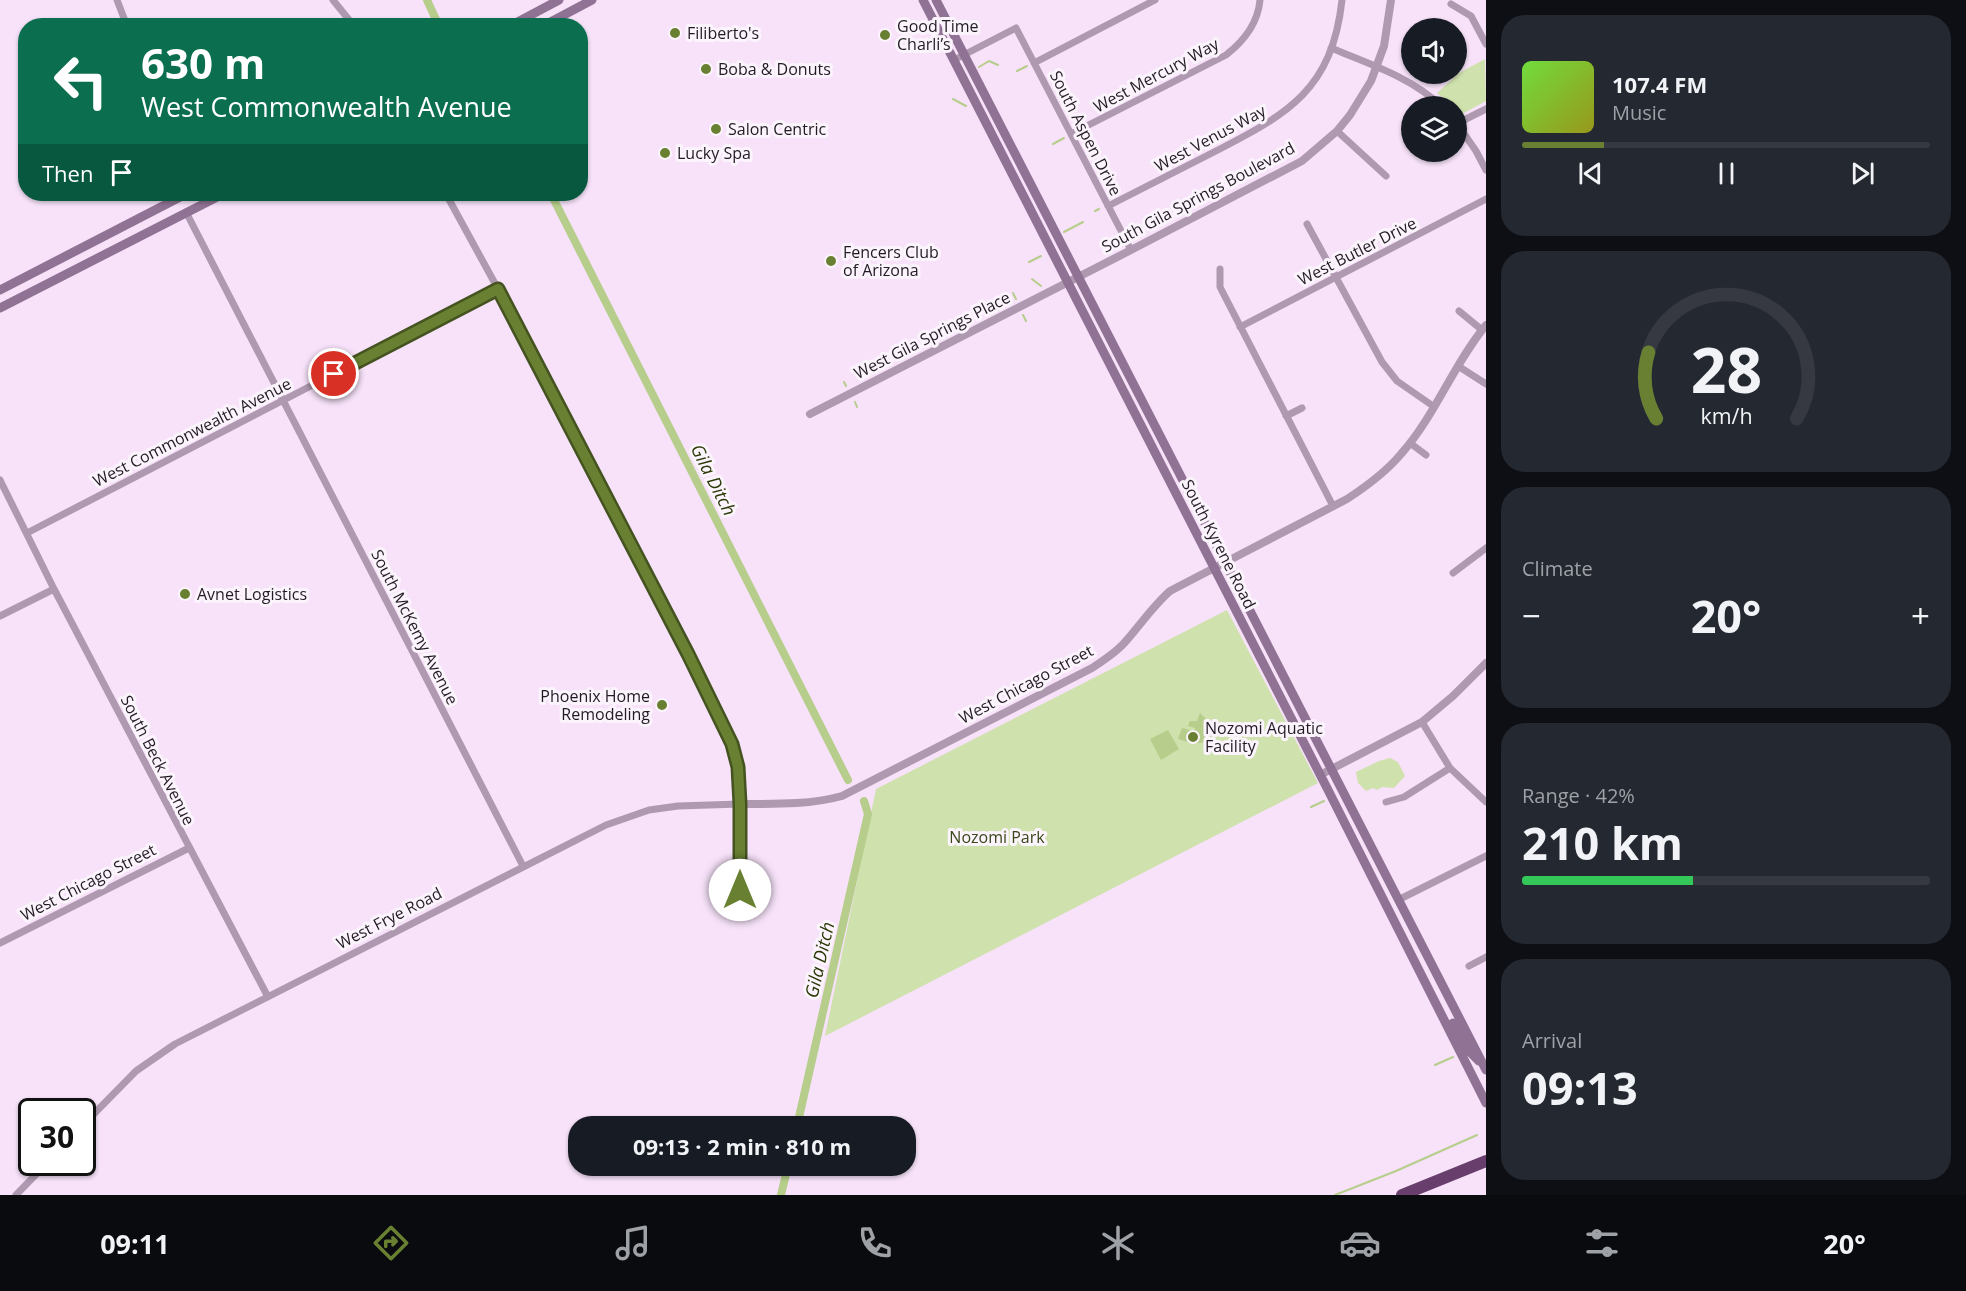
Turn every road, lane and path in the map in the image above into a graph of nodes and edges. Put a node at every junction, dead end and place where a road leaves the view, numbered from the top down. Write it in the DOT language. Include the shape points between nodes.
graph roads {
  1 [pos="117,0"];
  2 [pos="333,0"];
  3 [pos="559,0"];
  4 [pos="592,0"];
  5 [pos="923,0"];
  6 [pos="936,0"];
  7 [pos="1155,0"];
  8 [pos="1260,0"];
  9 [pos="1342,0"];
  10 [pos="1391,0"];
  11 [pos="1451,4"];
  12 [pos="124,18"];
  13 [pos="348,18"];
  14 [pos="525,18"];
  15 [pos="558,18"];
  16 [pos="1486,44"];
  17 [pos="1331,48"];
  18 [pos="964,55"];
  19 [pos="954,60"];
  20 [pos="1034,63"];
  21 [pos="1377,67"];
  22 [pos="1428,96"];
  23 [pos="1486,109"];
  24 [pos="1467,118"];
  25 [pos="1336,131"];
  26 [pos="1071,134"];
  27 [pos="1467,139"];
  28 [pos="1486,170"];
  29 [pos="1386,176"];
  30 [pos="1486,199"];
  31 [pos="169,201"];
  32 [pos="208,201"];
  33 [pos="450,201"];
  34 [pos="1108,206"];
  35 [pos="186,212"];
  36 [pos="1308,224"];
  37 [pos="1131,250"];
  38 [pos="1220,269"];
  39 [pos="1337,277"];
  40 [pos="1078,278"];
  41 [pos="1068,283"];
  42 [pos="498,289"];
  43 [pos="0,291"];
  44 [pos="0,308"];
  45 [pos="1459,311"];
  46 [pos="1240,327"];
  47 [pos="1484,328"];
  48 [pos="1458,366"];
  49 [pos="1486,384"];
  50 [pos="282,401"];
  51 [pos="1433,406"];
  52 [pos="1302,408"];
  53 [pos="810,414"];
  54 [pos="1286,416"];
  55 [pos="1410,443"];
  56 [pos="1426,455"];
  57 [pos="0,480"];
  58 [pos="1333,506"];
  59 [pos="27,533"];
  60 [pos="1486,548"];
  61 [pos="1225,561"];
  62 [pos="1214,567"];
  63 [pos="1453,573"];
  64 [pos="54,589"];
  65 [pos="0,616"];
  66 [pos="1486,663"];
  67 [pos="1422,722"];
  68 [pos="1450,768"];
  69 [pos="1330,770"];
  70 [pos="1320,775"];
  71 [pos="1386,802"];
  72 [pos="1486,802"];
  73 [pos="740,804"];
  74 [pos="189,848"];
  75 [pos="1486,856"];
  76 [pos="523,866"];
  77 [pos="740,890"];
  78 [pos="1398,900"];
  79 [pos="0,942"];
  80 [pos="1486,957"];
  81 [pos="1469,966"];
  82 [pos="268,998"];
  83 [pos="1437,1004"];
  84 [pos="1485,1065"];
  85 [pos="1486,1103"];
  86 [pos="96,1112"];
  87 [pos="1486,1161"];
  88 [pos="34,1176"];
  89 [pos="16,1195"];
  90 [pos="1402,1195"];
  1 -- 12 [label="street"];
  2 -- 13 [label="street"];
  3 -- 14 [label="main road"];
  4 -- 15 [label="main road"];
  5 -- 19 [label="main road, South Kyrene Road"];
  6 -- 18 [label="main road, South Kyrene Road"];
  7 -- 20 [label="street"];
  8 -- 26 [label="street, West Mercury Way" via="1250,30 1226,55"];
  9 -- 17 [label="street, West Venus Way"];
  10 -- 21 [label="street, South Gila Springs Boulevard"];
  11 -- 16 [label="street" via="1471,16"];
  17 -- 21 [label="street"];
  17 -- 34 [label="street, West Venus Way" via="1308,89 1281,115"];
  18 -- 19 [label="street"];
  18 -- 20 [label="street, South Aspen Drive" via="1017,28"];
  18 -- 40 [label="main road, South Kyrene Road"];
  19 -- 41 [label="main road, South Kyrene Road"];
  20 -- 26 [label="street, South Aspen Drive"];
  21 -- 22 [label="street"];
  21 -- 25 [label="street, South Gila Springs Boulevard" via="1363,95"];
  23 -- 24 [label="street"];
  25 -- 29 [label="street"];
  25 -- 37 [label="street, South Gila Springs Boulevard" via="1289,169"];
  26 -- 34 [label="street, South Aspen Drive"];
  27 -- 28 [label="street"];
  30 -- 39 [label="street, West Butler Drive"];
  31 -- 43 [label="main road"];
  32 -- 35 [label="main road"];
  33 -- 42 [label="street"];
  34 -- 37 [label="street, South Aspen Drive"];
  35 -- 44 [label="main road"];
  35 -- 50 [label="street, South McKemy Avenue"];
  36 -- 39 [label="street"];
  37 -- 40 [label="street, South Gila Springs Boulevard"];
  38 -- 46 [label="street" via="1220,287"];
  39 -- 46 [label="street, West Butler Drive"];
  39 -- 51 [label="street" via="1382,362 1397,381"];
  40 -- 41 [label="street, South Gila Springs Boulevard"];
  40 -- 61 [label="main road, South Kyrene Road"];
  41 -- 53 [label="street, West Gila Springs Place"];
  41 -- 62 [label="main road, South Kyrene Road"];
  42 -- 50 [label="street, West Commonwealth Avenue"];
  42 -- 73 [label="street" via="732,744"];
  45 -- 47 [label="street, West Chicago Street"];
  46 -- 54 [label="street"];
  47 -- 48 [label="street, West Chicago Street"];
  48 -- 49 [label="street"];
  48 -- 51 [label="street, West Chicago Street"];
  50 -- 59 [label="street, West Commonwealth Avenue"];
  50 -- 76 [label="street, South McKemy Avenue"];
  51 -- 55 [label="street, West Chicago Street"];
  52 -- 54 [label="street"];
  54 -- 58 [label="street"];
  55 -- 56 [label="street"];
  55 -- 58 [label="street, West Chicago Street" via="1371,483"];
  57 -- 59 [label="street, South Beck Avenue"];
  58 -- 61 [label="street, West Chicago Street"];
  59 -- 64 [label="street, South Beck Avenue"];
  60 -- 63 [label="street"];
  61 -- 62 [label="street, West Chicago Street"];
  61 -- 69 [label="main road, South Kyrene Road"];
  62 -- 70 [label="main road, South Kyrene Road"];
  62 -- 73 [label="street, West Chicago Street" via="1170,591 1120,647 1092,668 861,787 825,801"];
  64 -- 65 [label="street"];
  64 -- 74 [label="street, South Beck Avenue"];
  66 -- 67 [label="street"];
  67 -- 68 [label="street"];
  67 -- 69 [label="street"];
  68 -- 71 [label="street" via="1404,797"];
  68 -- 72 [label="street"];
  69 -- 70 [label="street"];
  69 -- 78 [label="main road, South Kyrene Road"];
  70 -- 83 [label="main road, South Kyrene Road"];
  73 -- 76 [label="street, West Frye Road" via="649,810 606,825"];
  73 -- 77 [label="street"];
  74 -- 79 [label="street, West Chicago Street"];
  74 -- 82 [label="street, South Beck Avenue"];
  75 -- 78 [label="street"];
  76 -- 82 [label="street, West Frye Road"];
  78 -- 84 [label="main road, South Kyrene Road"];
  80 -- 81 [label="street"];
  82 -- 86 [label="street, West Frye Road" via="175,1044 136,1071"];
  83 -- 84 [label="main road" via="1446,1010 1468,1050"];
  83 -- 85 [label="main road, South Kyrene Road"];
  87 -- 90 [label="highway"];
  88 -- 89 [label="street"];
}
